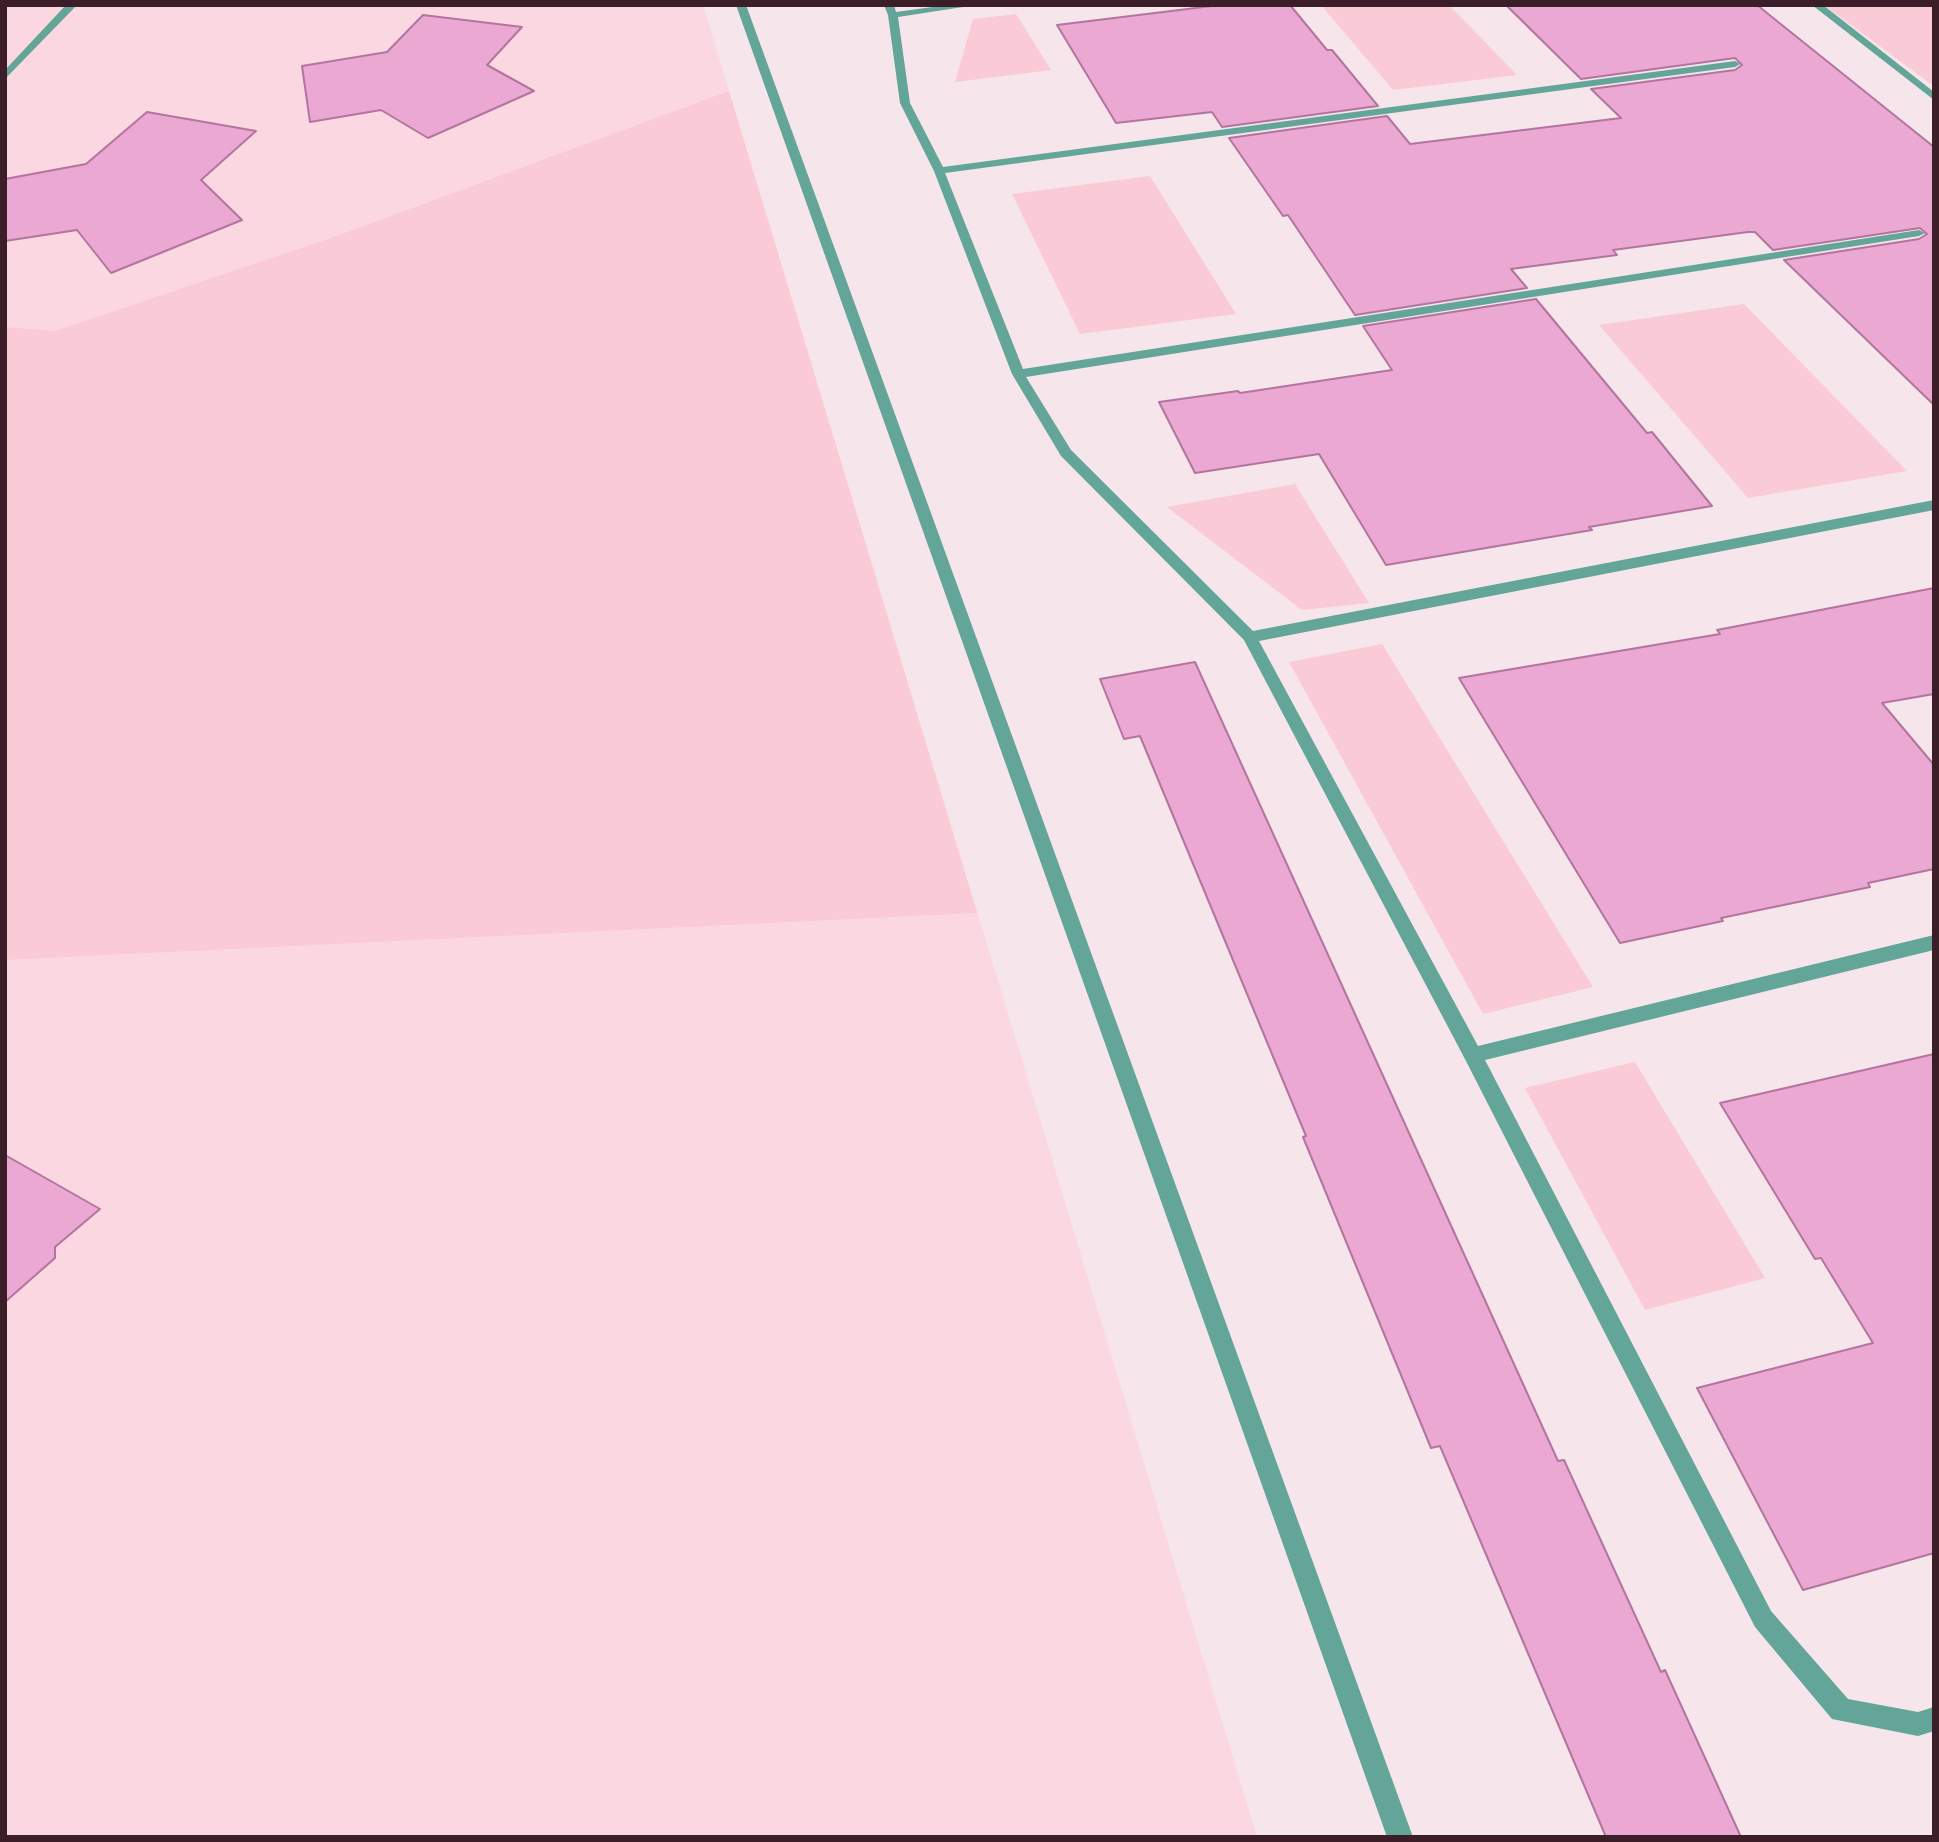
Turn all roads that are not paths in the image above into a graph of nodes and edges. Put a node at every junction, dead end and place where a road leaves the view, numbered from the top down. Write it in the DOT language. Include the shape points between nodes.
graph roads {
  1 [pos="72,5"];
  2 [pos="741,5"];
  3 [pos="971,5"];
  4 [pos="1817,5"];
  5 [pos="891,10"];
  6 [pos="1735,64"];
  7 [pos="5,76"];
  8 [pos="1934,97"];
  9 [pos="939,171"];
  10 [pos="1919,233"];
  11 [pos="1018,374"];
  12 [pos="1934,505"];
  13 [pos="1250,637"];
  14 [pos="1934,942"];
  15 [pos="1473,1055"];
  16 [pos="1934,1719"];
  17 [pos="1400,1837"];
  1 -- 7 [label="street"];
  2 -- 17 [label="street"];
  3 -- 5 [label="street"];
  4 -- 8 [label="street"];
  5 -- 9 [label="street" via="905,103"];
  6 -- 9 [label="street"];
  9 -- 11 [label="street"];
  10 -- 11 [label="street"];
  11 -- 13 [label="street" via="1066,453"];
  12 -- 13 [label="street"];
  13 -- 15 [label="street"];
  14 -- 15 [label="street"];
  15 -- 16 [label="street" via="1763,1619 1841,1710 1918,1724"];
}
